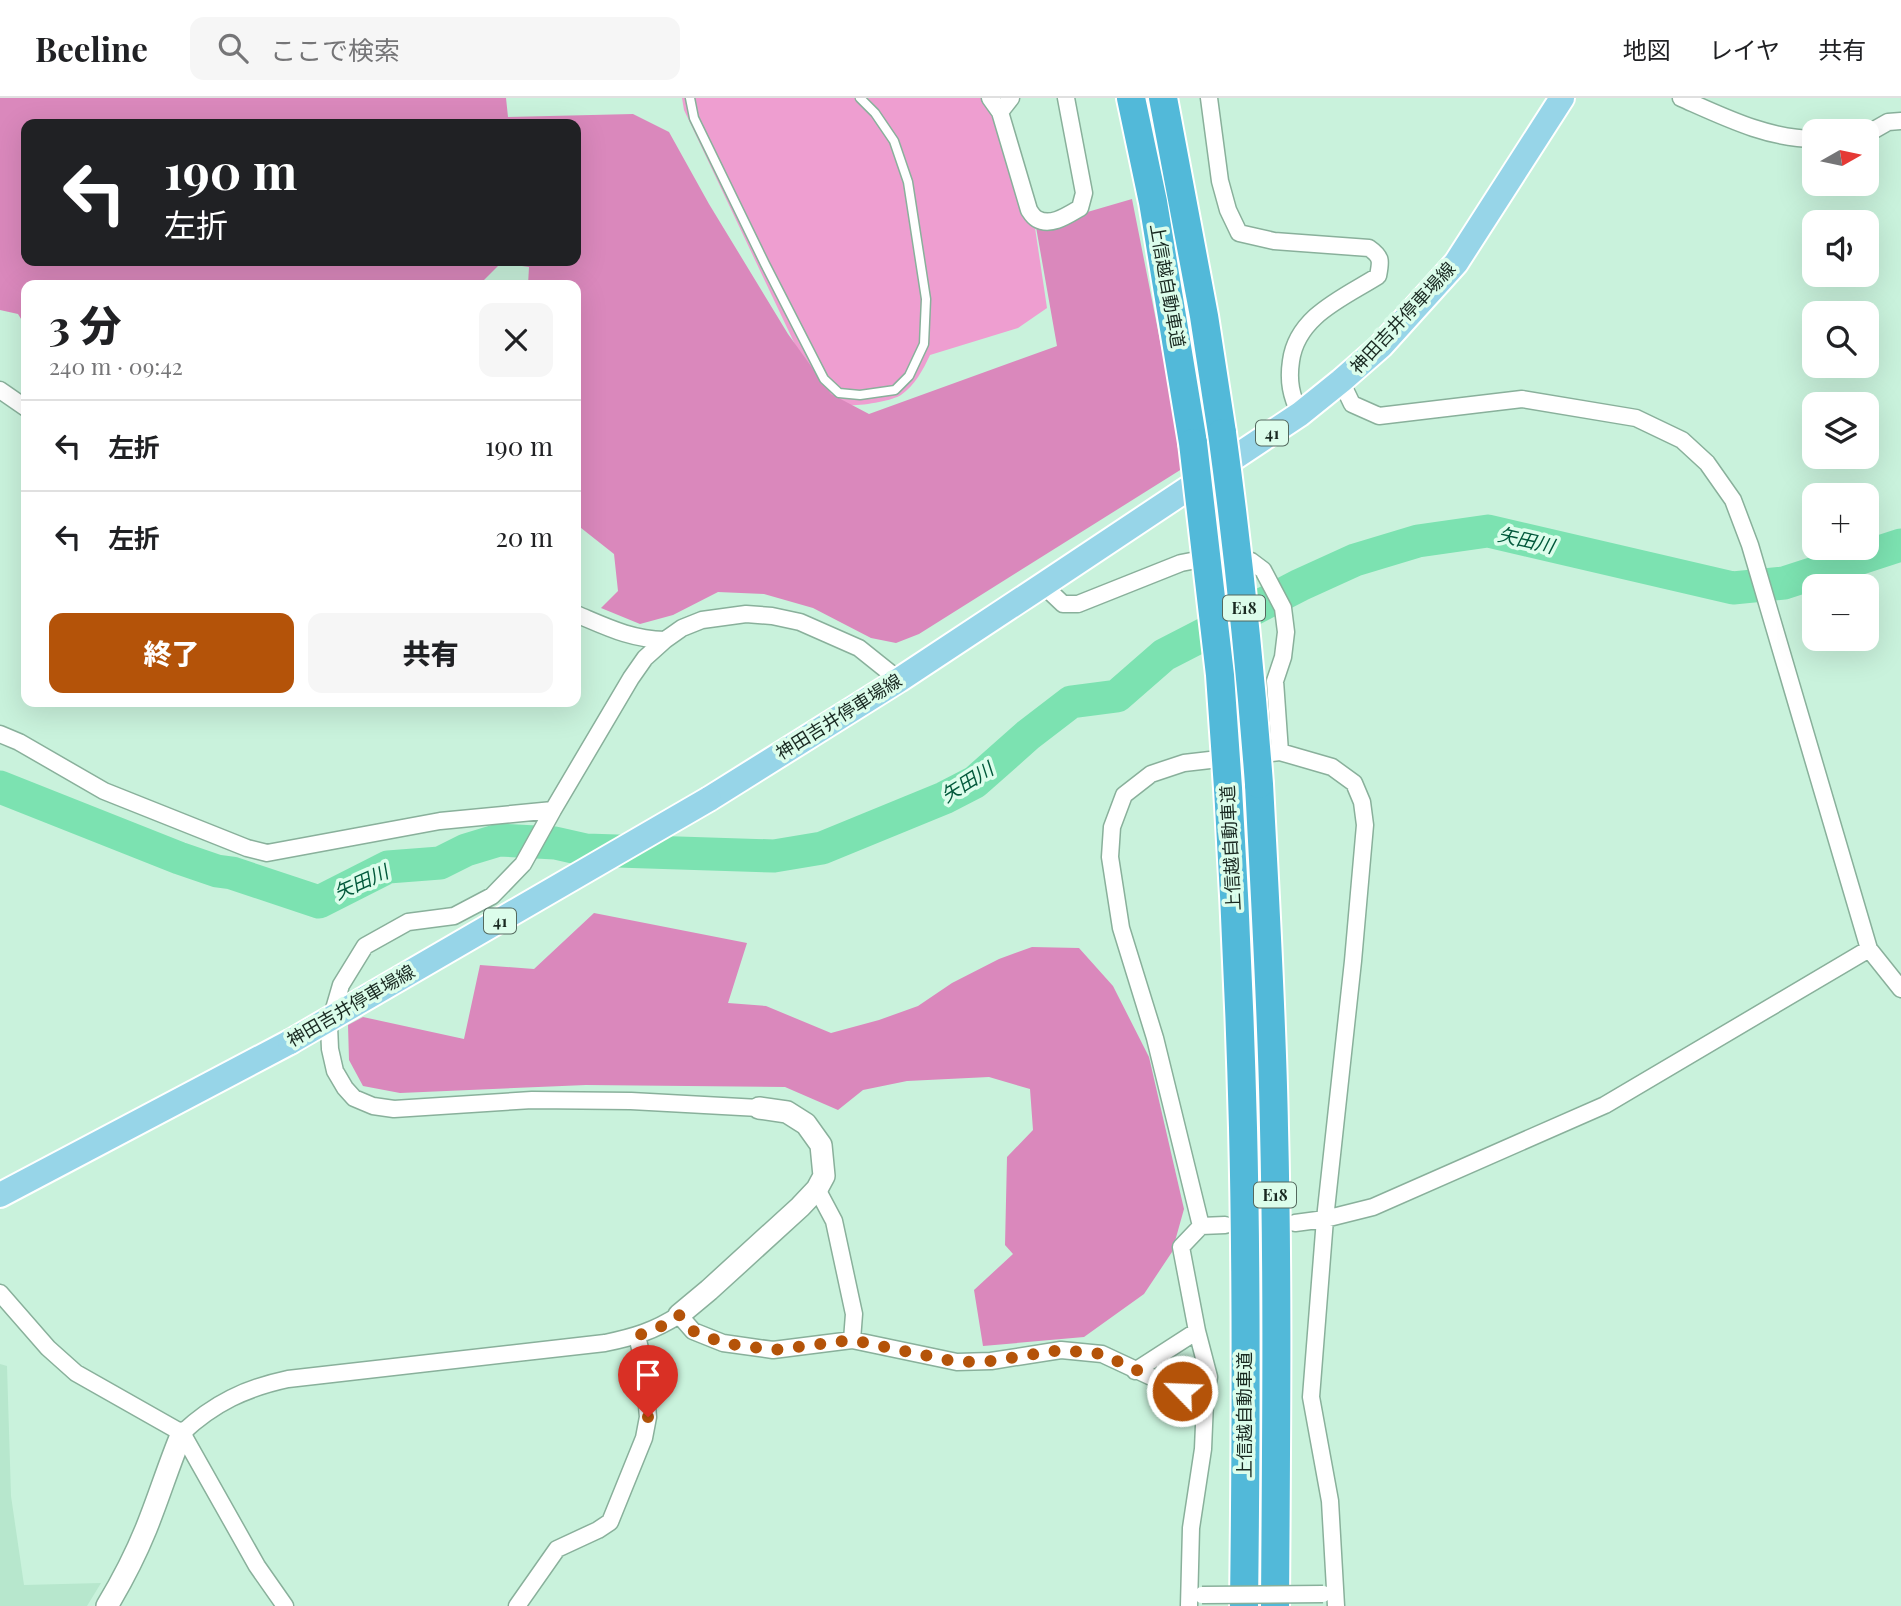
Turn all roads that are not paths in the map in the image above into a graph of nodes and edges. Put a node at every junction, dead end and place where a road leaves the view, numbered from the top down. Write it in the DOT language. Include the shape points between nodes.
graph roads {
  1 [pos="690,98"];
  2 [pos="860,98"];
  3 [pos="990,98"];
  4 [pos="1011,98"];
  5 [pos="1066,98"];
  6 [pos="1131,98"];
  7 [pos="1163,98"];
  8 [pos="1209,98"];
  9 [pos="1562,98"];
  10 [pos="1681,98"];
  11 [pos="1000,112"];
  12 [pos="1901,121"];
  13 [pos="1880,127"];
  14 [pos="1802,138"];
  15 [pos="1341,382"];
  16 [pos="0,390"];
  17 [pos="21,405"];
  18 [pos="1300,414"];
  19 [pos="1043,585"];
  20 [pos="581,616"];
  21 [pos="665,640"];
  22 [pos="899,680"];
  23 [pos="0,734"];
  24 [pos="1280,752"];
  25 [pos="553,810"];
  26 [pos="1869,949"];
  27 [pos="1901,989"];
  28 [pos="759,1108"];
  29 [pos="817,1189"];
  30 [pos="0,1195"];
  31 [pos="1325,1219"];
  32 [pos="1295,1223"];
  33 [pos="1225,1225"];
  34 [pos="1201,1226"];
  35 [pos="0,1293"];
  36 [pos="679,1315"];
  37 [pos="1197,1331"];
  38 [pos="637,1336"];
  39 [pos="852,1340"];
  40 [pos="1135,1371"];
  41 [pos="1205,1402"];
  42 [pos="182,1433"];
  43 [pos="1332,1598"];
  44 [pos="1194,1599"];
  45 [pos="107,1606"];
  46 [pos="285,1606"];
  47 [pos="517,1606"];
  48 [pos="1244,1606"];
  49 [pos="1275,1606"];
  1 -- 2 [label="lane" via="694,118 824,379 839,393 860,395 895,390 909,376 923,344 926,299 908,182 894,141"];
  3 -- 11 [label="street"];
  4 -- 11 [label="street"];
  5 -- 11 [label="street" via="1084,193 1080,208 1050,222 1037,219 1029,210"];
  6 -- 48 [label="highway, 上信越自動車道 / E18, bridge" via="1193,443 1220,675 1240,1011"];
  7 -- 49 [label="highway, 上信越自動車道 / E18, bridge" via="1222,433 1238,550 1259,784 1274,1129"];
  8 -- 18 [label="street" via="1220,181 1239,233 1274,241 1369,248 1378,254 1381,264 1378,276 1316,315 1302,330 1289,375"];
  9 -- 15 [label="main road, 神田吉井停車場線 / 41" via="1456,263 1381,346"];
  10 -- 14 [label="street" via="1734,121"];
  12 -- 13 [label="street"];
  15 -- 18 [label="main road, 神田吉井停車場線 / 41"];
  15 -- 26 [label="street" via="1352,404 1379,416 1522,399 1636,418 1682,440 1707,463 1733,500 1750,544"];
  16 -- 17 [label="street"];
  18 -- 19 [label="main road, 神田吉井停車場線 / 41"];
  19 -- 22 [label="main road, 神田吉井停車場線 / 41"];
  19 -- 24 [label="street" via="1063,604 1078,604 1181,563 1233,555 1251,561 1263,570 1283,608 1286,632 1275,681"];
  20 -- 21 [label="street" via="629,636"];
  21 -- 22 [label="street" via="702,620 772,616 800,622 859,648"];
  21 -- 25 [label="street" via="631,678"];
  22 -- 30 [label="main road, 神田吉井停車場線 / 41, bridge" via="709,799 290,1042"];
  23 -- 25 [label="street" via="104,791 267,853 440,821"];
  24 -- 31 [label="street" via="1332,767 1354,783 1365,825"];
  24 -- 34 [label="street" via="1184,763 1151,774 1124,796 1112,827 1110,857 1121,929 1155,1038"];
  25 -- 28 [label="street" via="523,864 492,896 454,916 408,922 365,946 341,985 329,1026 335,1071 345,1088 354,1098 394,1109 533,1100"];
  26 -- 27 [label="street"];
  26 -- 31 [label="street" via="1605,1105 1373,1207"];
  28 -- 29 [label="street" via="787,1112 806,1124 821,1145 824,1176"];
  29 -- 36 [label="street"];
  29 -- 39 [label="street" via="834,1221 854,1314"];
  31 -- 32 [label="street"];
  31 -- 43 [label="street" via="1311,1397 1330,1501"];
  33 -- 34 [label="street"];
  34 -- 37 [label="street" via="1181,1247"];
  35 -- 42 [label="street" via="69,1368"];
  36 -- 38 [label="street"];
  36 -- 39 [label="street" via="693,1331 723,1343 773,1350"];
  37 -- 40 [label="street"];
  37 -- 41 [label="street" via="1209,1377"];
  38 -- 42 [label="street" via="288,1378 259,1385 214,1406"];
  38 -- 47 [label="street" via="648,1417 610,1522 557,1549"];
  39 -- 40 [label="street" via="957,1362 1061,1350 1102,1354"];
  40 -- 41 [label="street"];
  41 -- 44 [label="street" via="1191,1528"];
  42 -- 45 [label="street" via="145,1531"];
  42 -- 46 [label="street" via="257,1566"];
  43 -- 44 [label="street, bridge"];
}
